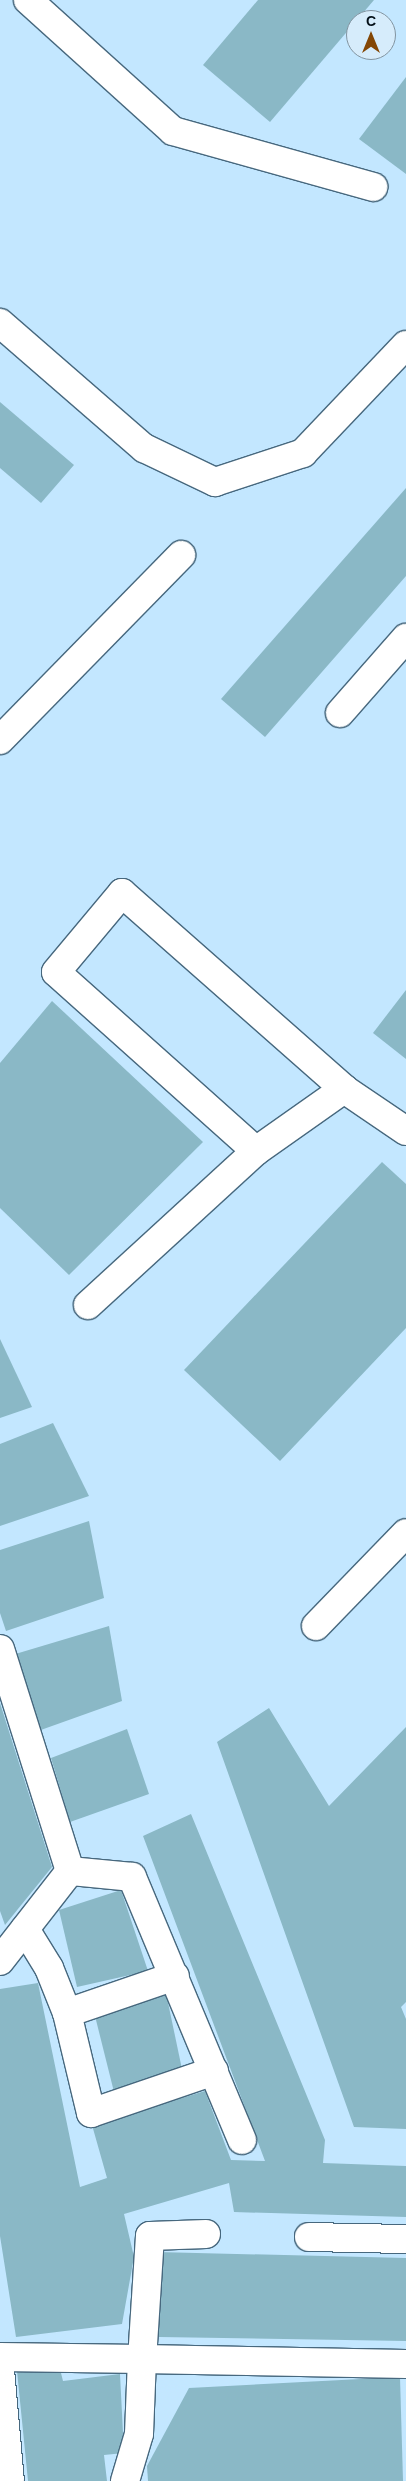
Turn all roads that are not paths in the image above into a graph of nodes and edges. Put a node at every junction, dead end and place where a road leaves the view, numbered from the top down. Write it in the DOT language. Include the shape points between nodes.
graph roads {
  1 [pos="28,0"];
  2 [pos="373,187"];
  3 [pos="0,323"];
  4 [pos="406,345"];
  5 [pos="181,555"];
  6 [pos="406,638"];
  7 [pos="340,714"];
  8 [pos="0,740"];
  9 [pos="344,1089"];
  10 [pos="406,1132"];
  11 [pos="256,1151"];
  12 [pos="88,1306"];
  13 [pos="406,1533"];
  14 [pos="316,1626"];
  15 [pos="0,1648"];
  16 [pos="70,1871"];
  17 [pos="25,1929"];
  18 [pos="0,1961"];
  19 [pos="175,1976"];
  20 [pos="67,2013"];
  21 [pos="214,2071"];
  22 [pos="242,2140"];
  23 [pos="206,2234"];
  24 [pos="309,2237"];
  25 [pos="406,2239"];
  26 [pos="0,2357"];
  27 [pos="142,2359"];
  28 [pos="406,2364"];
  29 [pos="0,2370"];
  30 [pos="10,2481"];
  31 [pos="125,2481"];
  1 -- 2 [label="lane" via="173,130"];
  3 -- 4 [label="lane" via="144,448 215,482 303,453"];
  5 -- 8 [label="lane"];
  6 -- 7 [label="lane"];
  9 -- 10 [label="lane"];
  9 -- 11 [label="lane"];
  9 -- 11 [label="lane" via="122,892 56,972"];
  11 -- 12 [label="lane"];
  13 -- 14 [label="lane"];
  15 -- 16 [label="lane"];
  16 -- 17 [label="lane"];
  16 -- 19 [label="lane" via="132,1877"];
  17 -- 18 [label="lane"];
  17 -- 20 [label="lane" via="49,1968"];
  19 -- 20 [label="lane"];
  19 -- 21 [label="lane"];
  20 -- 21 [label="lane" via="91,2113"];
  21 -- 22 [label="lane"];
  23 -- 27 [label="lane" via="150,2236"];
  24 -- 25 [label="lane"];
  26 -- 27 [label="lane"];
  27 -- 28 [label="lane"];
  27 -- 31 [label="lane" via="139,2434"];
  29 -- 30 [label="lane"];
}
